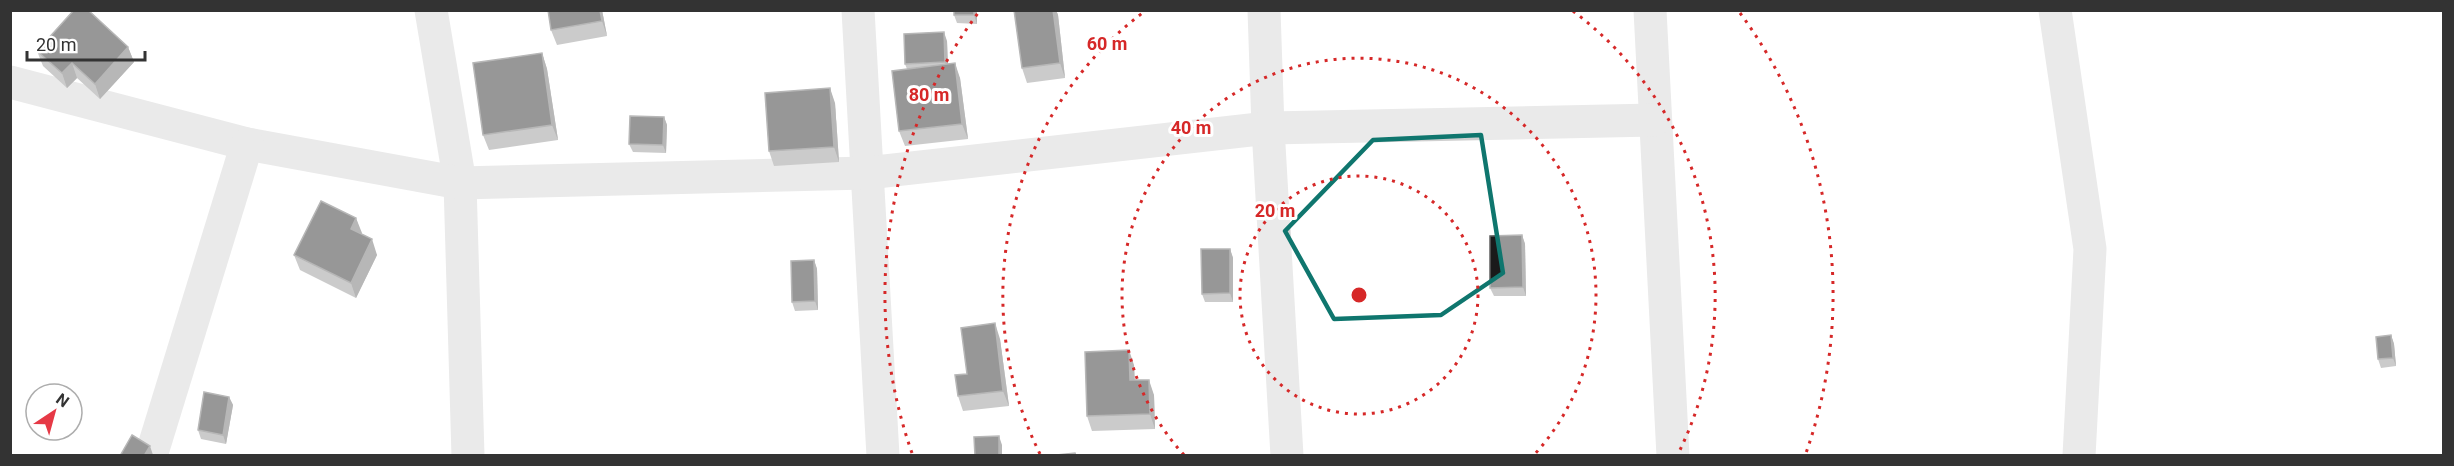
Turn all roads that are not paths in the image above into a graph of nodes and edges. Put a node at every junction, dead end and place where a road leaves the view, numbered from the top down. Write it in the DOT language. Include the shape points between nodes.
graph roads {
  1 [pos="431,10"];
  2 [pos="858,10"];
  3 [pos="1264,10"];
  4 [pos="1650,10"];
  5 [pos="2055,10"];
  6 [pos="10,82"];
  7 [pos="1654,120"];
  8 [pos="1268,128"];
  9 [pos="247,144"];
  10 [pos="867,173"];
  11 [pos="460,183"];
  12 [pos="151,456"];
  13 [pos="468,456"];
  14 [pos="883,456"];
  15 [pos="1287,456"];
  16 [pos="1673,456"];
  17 [pos="2079,456"];
  1 -- 11 [label="street"];
  2 -- 10 [label="street"];
  3 -- 8 [label="street"];
  4 -- 7 [label="street"];
  5 -- 17 [label="street" via="2090,249"];
  6 -- 9 [label="street"];
  7 -- 8 [label="street"];
  7 -- 16 [label="street"];
  8 -- 10 [label="street"];
  8 -- 15 [label="street"];
  9 -- 11 [label="street"];
  9 -- 12 [label="street"];
  10 -- 11 [label="street"];
  10 -- 14 [label="street"];
  11 -- 13 [label="street"];
}
